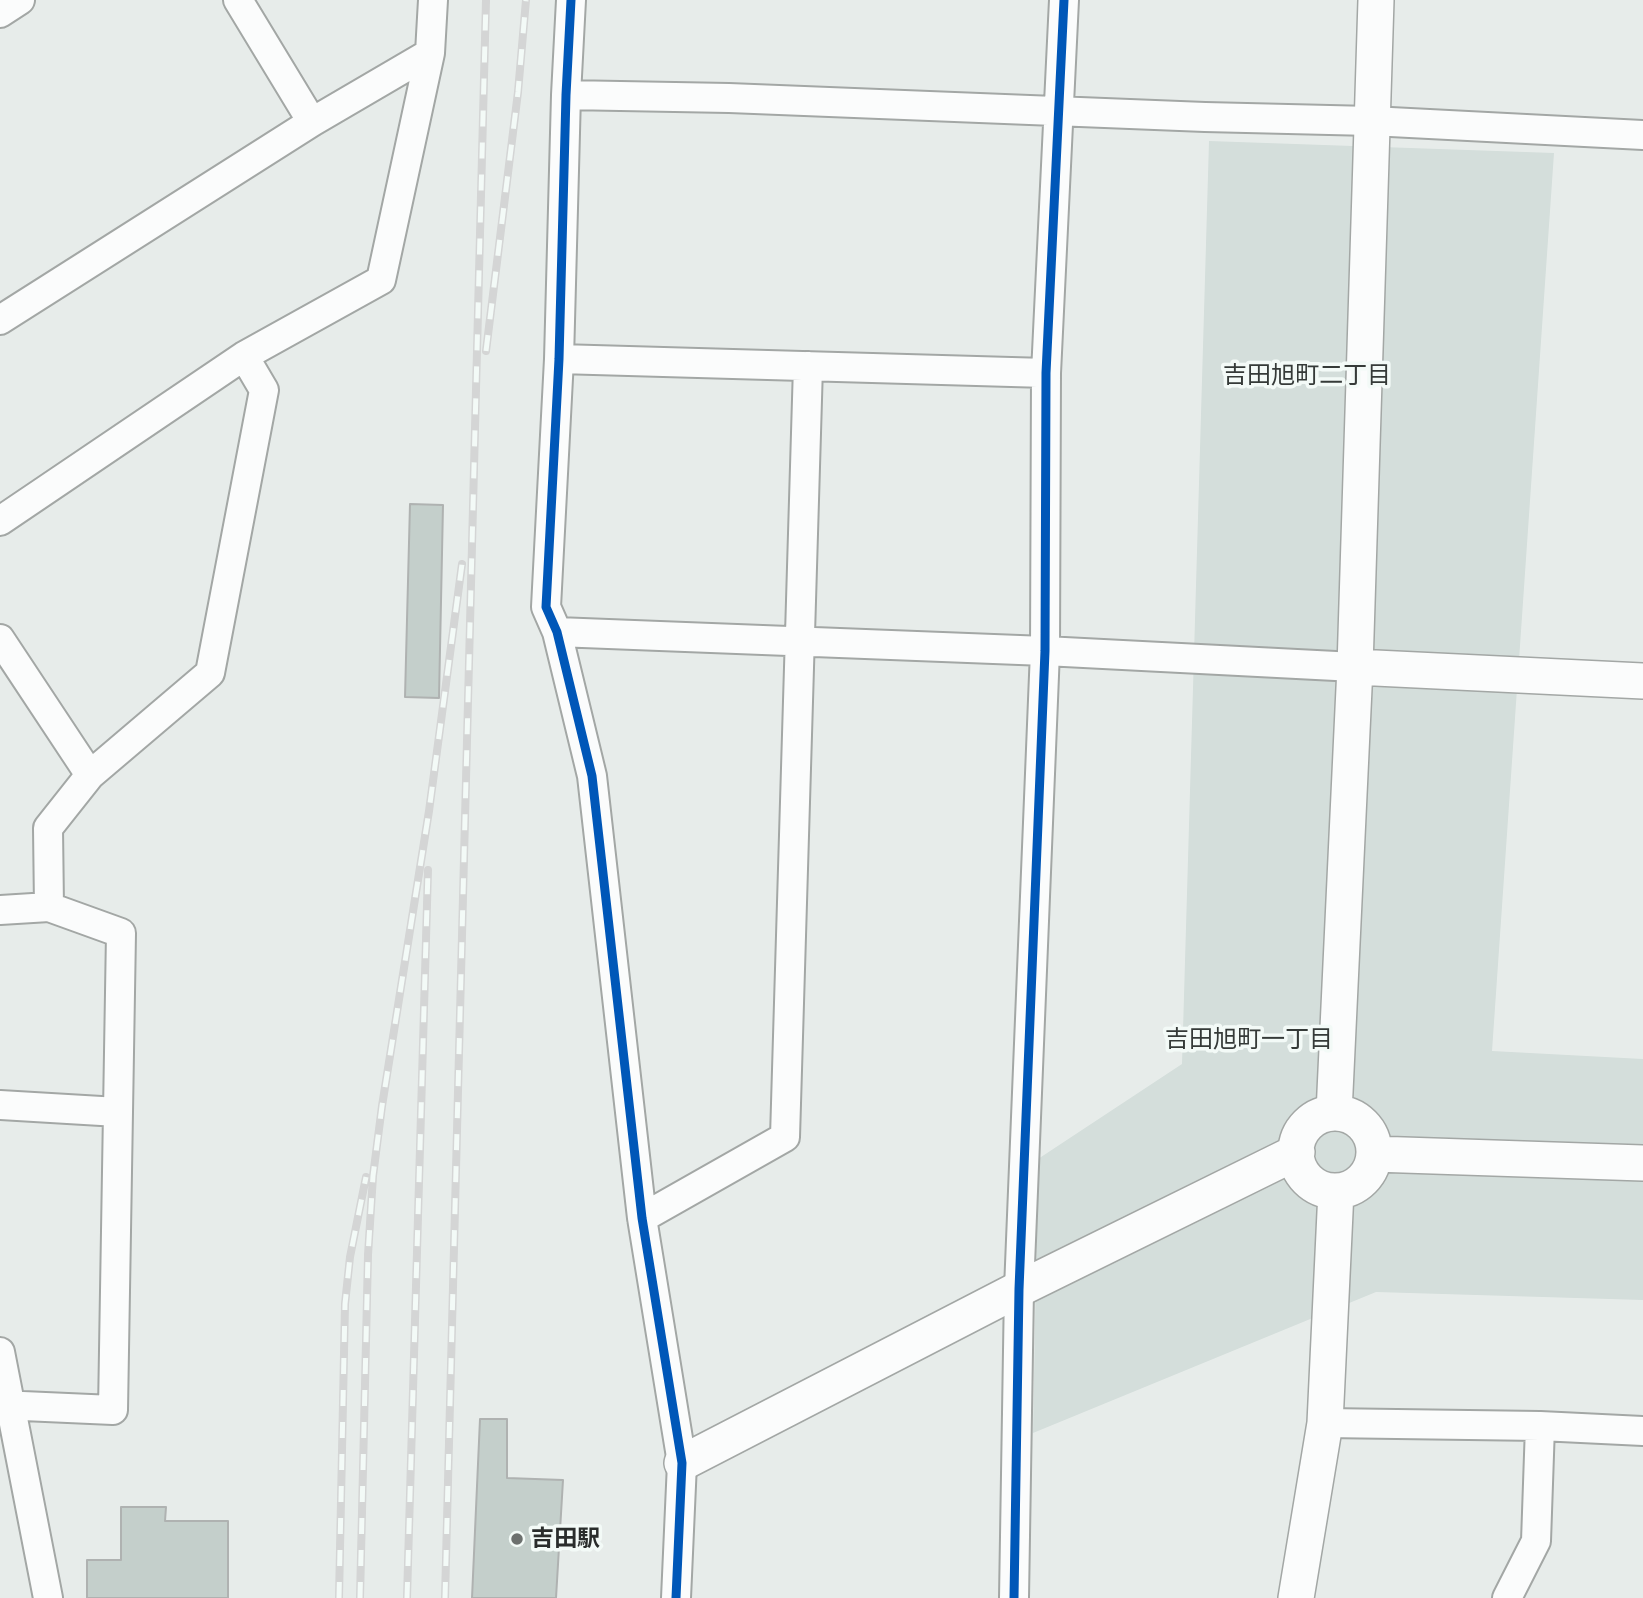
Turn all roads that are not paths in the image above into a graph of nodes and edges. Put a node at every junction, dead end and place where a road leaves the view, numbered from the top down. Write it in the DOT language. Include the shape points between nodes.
graph roads {
  1 [pos="20,0"];
  2 [pos="238,0"];
  3 [pos="433,0"];
  4 [pos="571,0"];
  5 [pos="1064,0"];
  6 [pos="1376,0"];
  7 [pos="0,13"];
  8 [pos="430,53"];
  9 [pos="566,95"];
  10 [pos="1060,111"];
  11 [pos="1371,121"];
  12 [pos="312,122"];
  13 [pos="1643,135"];
  14 [pos="0,320"];
  15 [pos="244,356"];
  16 [pos="559,359"];
  17 [pos="808,366"];
  18 [pos="1046,373"];
  19 [pos="0,521"];
  20 [pos="557,632"];
  21 [pos="0,639"];
  22 [pos="802,641"];
  23 [pos="1045,651"];
  24 [pos="1355,667"];
  25 [pos="1643,681"];
  26 [pos="90,775"];
  27 [pos="49,907"];
  28 [pos="0,910"];
  29 [pos="0,1105"];
  30 [pos="118,1112"];
  31 [pos="1334,1113"];
  32 [pos="1643,1149"];
  33 [pos="1297,1152"];
  34 [pos="1374,1154"];
  35 [pos="1643,1163"];
  36 [pos="1336,1191"];
  37 [pos="642,1217"];
  38 [pos="1019,1289"];
  39 [pos="0,1352"];
  40 [pos="5,1405"];
  41 [pos="1325,1423"];
  42 [pos="1540,1426"];
  43 [pos="1643,1431"];
  44 [pos="682,1463"];
  45 [pos="47,1598"];
  46 [pos="676,1598"];
  47 [pos="1014,1598"];
  48 [pos="1296,1598"];
  49 [pos="1507,1598"];
  1 -- 7 [label="street"];
  2 -- 12 [label="street"];
  3 -- 8 [label="street"];
  4 -- 9 [label="street"];
  5 -- 10 [label="street"];
  6 -- 11 [label="street"];
  8 -- 12 [label="street"];
  8 -- 15 [label="street" via="381,280"];
  9 -- 10 [label="street"];
  9 -- 16 [label="street"];
  10 -- 11 [label="street"];
  10 -- 18 [label="street"];
  11 -- 13 [label="street"];
  11 -- 24 [label="street"];
  12 -- 14 [label="street"];
  15 -- 19 [label="street"];
  15 -- 26 [label="street" via="264,390 210,673"];
  16 -- 17 [label="street"];
  16 -- 20 [label="street" via="546,607"];
  17 -- 18 [label="street"];
  17 -- 22 [label="street"];
  18 -- 23 [label="street"];
  20 -- 22 [label="street"];
  20 -- 37 [label="street" via="592,776"];
  21 -- 26 [label="street"];
  22 -- 23 [label="street"];
  22 -- 37 [label="street" via="785,1138"];
  23 -- 24 [label="street"];
  23 -- 38 [label="street"];
  24 -- 25 [label="street"];
  24 -- 31 [label="street"];
  26 -- 27 [label="street" via="48,828"];
  27 -- 28 [label="street"];
  27 -- 30 [label="street" via="121,933"];
  29 -- 30 [label="street"];
  30 -- 40 [label="street" via="113,1410"];
  31 -- 33 [label="street" via="1310,1122 1301,1132"];
  31 -- 34 [label="street" via="1347,1115 1367,1130"];
  32 -- 35 [label="street"];
  33 -- 36 [label="street" via="1307,1180"];
  33 -- 38 [label="street"];
  34 -- 35 [label="street"];
  34 -- 36 [label="street" via="1364,1178"];
  36 -- 41 [label="street"];
  37 -- 44 [label="street"];
  38 -- 44 [label="street"];
  38 -- 47 [label="street"];
  39 -- 40 [label="street"];
  40 -- 45 [label="street"];
  41 -- 42 [label="street"];
  41 -- 48 [label="street"];
  42 -- 43 [label="street"];
  42 -- 49 [label="street" via="1536,1541"];
  44 -- 46 [label="street"];
}
